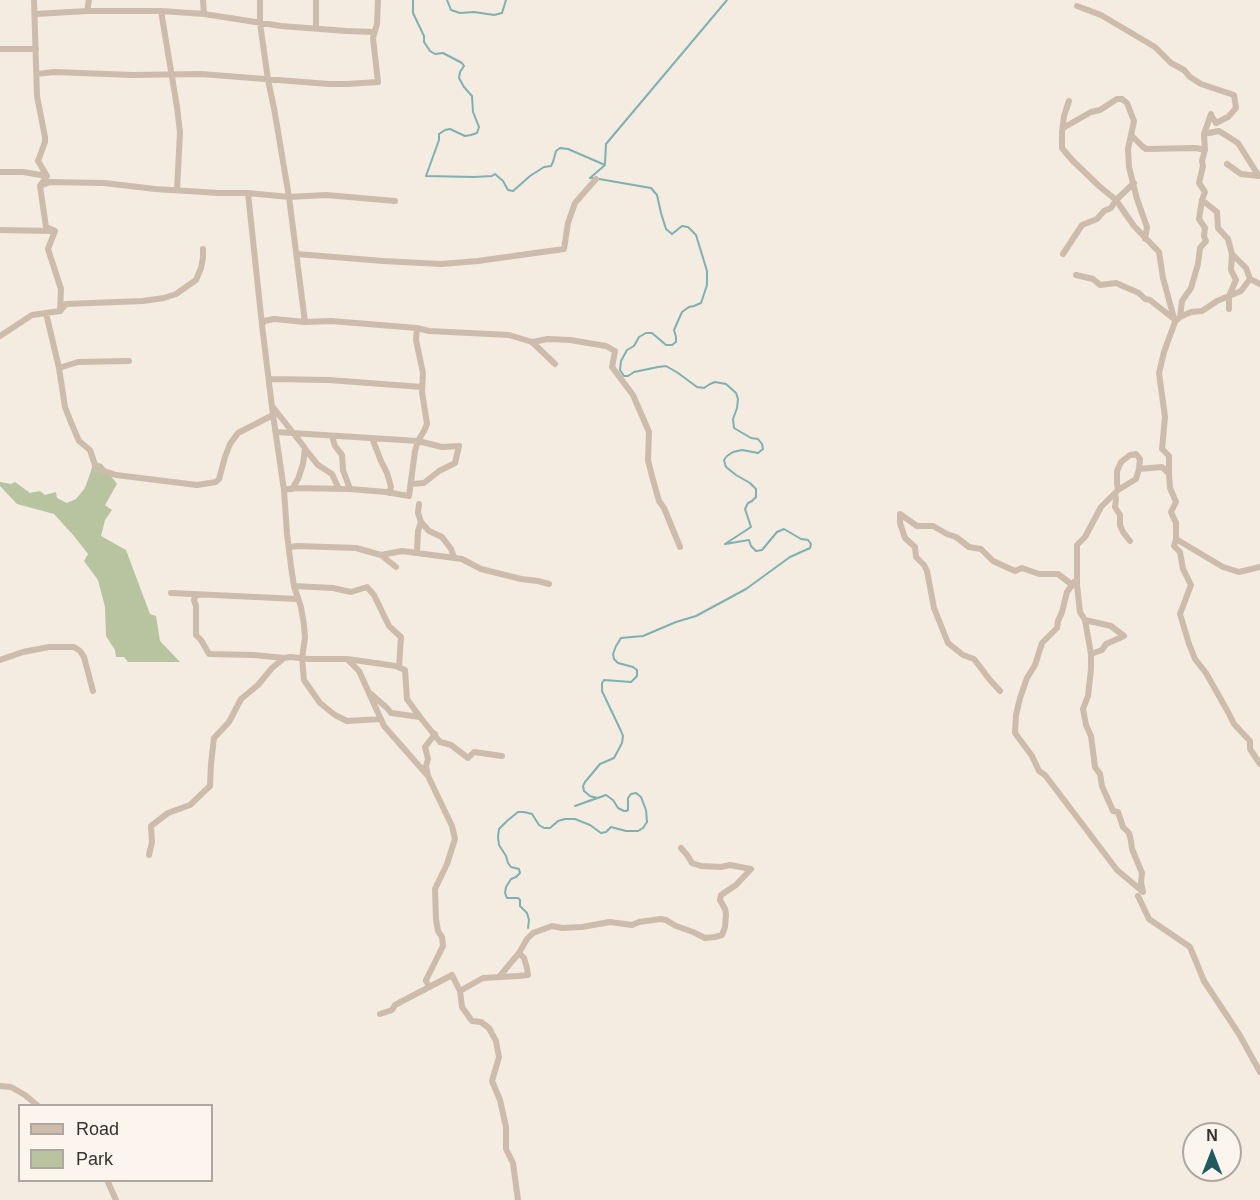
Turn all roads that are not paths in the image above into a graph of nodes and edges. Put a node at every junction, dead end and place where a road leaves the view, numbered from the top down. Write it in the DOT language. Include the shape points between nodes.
graph roads {
  1 [pos="34,0"];
  2 [pos="89,0"];
  3 [pos="204,0"];
  4 [pos="260,0"];
  5 [pos="316,0"];
  6 [pos="378,0"];
  7 [pos="1077,6"];
  8 [pos="87,11"];
  9 [pos="161,11"];
  10 [pos="36,14"];
  11 [pos="204,14"];
  12 [pos="260,23"];
  13 [pos="316,28"];
  14 [pos="374,32"];
  15 [pos="0,49"];
  16 [pos="36,50"];
  17 [pos="37,74"];
  18 [pos="172,74"];
  19 [pos="268,80"];
  20 [pos="1216,123"];
  21 [pos="1219,131"];
  22 [pos="1204,134"];
  23 [pos="1131,135"];
  24 [pos="1205,150"];
  25 [pos="1227,164"];
  26 [pos="0,172"];
  27 [pos="47,176"];
  28 [pos="1259,176"];
  29 [pos="596,179"];
  30 [pos="1134,183"];
  31 [pos="40,186"];
  32 [pos="177,190"];
  33 [pos="248,193"];
  34 [pos="289,196"];
  35 [pos="1116,200"];
  36 [pos="1202,200"];
  37 [pos="395,201"];
  38 [pos="0,230"];
  39 [pos="55,231"];
  40 [pos="1145,239"];
  41 [pos="203,249"];
  42 [pos="297,254"];
  43 [pos="1232,254"];
  44 [pos="1063,255"];
  45 [pos="1076,275"];
  46 [pos="1250,279"];
  47 [pos="1260,284"];
  48 [pos="1229,296"];
  49 [pos="1229,309"];
  50 [pos="60,311"];
  51 [pos="46,313"];
  52 [pos="1176,320"];
  53 [pos="305,322"];
  54 [pos="262,326"];
  55 [pos="417,328"];
  56 [pos="0,336"];
  57 [pos="532,342"];
  58 [pos="129,361"];
  59 [pos="555,364"];
  60 [pos="59,368"];
  61 [pos="269,379"];
  62 [pos="422,387"];
  63 [pos="272,405"];
  64 [pos="273,415"];
  65 [pos="276,432"];
  66 [pos="294,433"];
  67 [pos="332,436"];
  68 [pos="372,438"];
  69 [pos="418,441"];
  70 [pos="305,448"];
  71 [pos="1140,469"];
  72 [pos="1169,474"];
  73 [pos="411,484"];
  74 [pos="292,489"];
  75 [pos="339,489"];
  76 [pos="350,489"];
  77 [pos="284,490"];
  78 [pos="390,492"];
  79 [pos="1117,492"];
  80 [pos="418,504"];
  81 [pos="421,522"];
  82 [pos="1176,540"];
  83 [pos="1130,541"];
  84 [pos="289,547"];
  85 [pos="680,547"];
  86 [pos="417,552"];
  87 [pos="381,555"];
  88 [pos="454,557"];
  89 [pos="396,567"];
  90 [pos="1260,567"];
  91 [pos="1075,583"];
  92 [pos="549,584"];
  93 [pos="294,586"];
  94 [pos="171,593"];
  95 [pos="196,594"];
  96 [pos="298,599"];
  97 [pos="1085,620"];
  98 [pos="1091,654"];
  99 [pos="284,658"];
  100 [pos="302,658"];
  101 [pos="346,659"];
  102 [pos="0,660"];
  103 [pos="399,667"];
  104 [pos="93,691"];
  105 [pos="1000,691"];
  106 [pos="370,693"];
  107 [pos="420,717"];
  108 [pos="381,719"];
  109 [pos="435,734"];
  110 [pos="502,756"];
  111 [pos="1260,764"];
  112 [pos="428,776"];
  113 [pos="681,848"];
  114 [pos="149,855"];
  115 [pos="1138,896"];
  116 [pos="519,953"];
  117 [pos="499,977"];
  118 [pos="429,986"];
  119 [pos="460,991"];
  120 [pos="380,1014"];
  121 [pos="1260,1072"];
  122 [pos="0,1086"];
  123 [pos="36,1104"];
  124 [pos="108,1182"];
  125 [pos="116,1200"];
  126 [pos="518,1200"];
  1 -- 10 [label="street"];
  2 -- 8 [label="street"];
  3 -- 11 [label="street"];
  4 -- 12 [label="street"];
  5 -- 13 [label="street"];
  6 -- 14 [label="street"];
  7 -- 20 [label="street" via="1101,15 1155,47 1201,84 1234,95 1236,108"];
  8 -- 9 [label="street"];
  8 -- 10 [label="street"];
  9 -- 11 [label="street"];
  9 -- 18 [label="street"];
  10 -- 16 [label="street"];
  11 -- 12 [label="street"];
  12 -- 13 [label="street"];
  12 -- 19 [label="street"];
  13 -- 14 [label="street"];
  14 -- 19 [label="street" via="378,82"];
  15 -- 16 [label="street"];
  16 -- 17 [label="street"];
  17 -- 18 [label="street"];
  17 -- 27 [label="street" via="45,137 38,161"];
  18 -- 19 [label="street"];
  18 -- 32 [label="street" via="180,132"];
  19 -- 34 [label="street"];
  20 -- 21 [label="street"];
  20 -- 22 [label="street" via="1211,113"];
  21 -- 22 [label="street"];
  21 -- 28 [label="street" via="1238,143"];
  22 -- 24 [label="street"];
  23 -- 24 [label="street" via="1146,148"];
  23 -- 30 [label="street" via="1129,167"];
  23 -- 35 [label="street" via="1134,121 1122,99 1063,128 1062,148"];
  24 -- 36 [label="street" via="1199,183 1205,192"];
  25 -- 28 [label="street" via="1241,174"];
  26 -- 27 [label="street"];
  27 -- 31 [label="street"];
  29 -- 42 [label="street" via="574,203 564,249 441,264"];
  30 -- 35 [label="street"];
  30 -- 40 [label="street" via="1147,227"];
  31 -- 32 [label="street" via="50,182 104,183"];
  31 -- 39 [label="street" via="46,227"];
  32 -- 33 [label="street"];
  33 -- 34 [label="street"];
  33 -- 54 [label="street"];
  34 -- 37 [label="street"];
  34 -- 42 [label="street"];
  35 -- 40 [label="street"];
  35 -- 44 [label="street" via="1097,219 1082,225"];
  36 -- 43 [label="street" via="1217,212 1218,228 1228,239"];
  36 -- 52 [label="street" via="1199,219 1206,241 1200,248 1191,288"];
  38 -- 39 [label="street"];
  39 -- 50 [label="street" via="48,249 61,289"];
  40 -- 52 [label="street" via="1159,252"];
  41 -- 50 [label="street" via="196,280 176,294 143,301 66,304"];
  42 -- 53 [label="street"];
  43 -- 46 [label="street" via="1246,268"];
  43 -- 48 [label="street" via="1236,280"];
  45 -- 52 [label="street" via="1100,285 1116,283 1139,293"];
  46 -- 47 [label="street"];
  46 -- 48 [label="street" via="1241,291"];
  48 -- 49 [label="street"];
  48 -- 52 [label="street"];
  50 -- 51 [label="street"];
  51 -- 56 [label="street" via="32,315"];
  51 -- 60 [label="street"];
  52 -- 72 [label="street" via="1159,373 1165,417 1162,449 1169,456"];
  53 -- 54 [label="street" via="274,319 264,321"];
  53 -- 55 [label="street"];
  54 -- 61 [label="street"];
  55 -- 57 [label="street" via="509,335"];
  55 -- 62 [label="street"];
  57 -- 59 [label="street"];
  57 -- 85 [label="street" via="570,340 615,351 612,367 633,395 649,432 652,476"];
  58 -- 60 [label="street" via="78,362"];
  60 -- 64 [label="street" via="65,407 79,441 90,450 96,468 116,475 197,484 216,482 230,444 238,434"];
  61 -- 62 [label="street"];
  61 -- 63 [label="street"];
  62 -- 69 [label="street" via="427,424"];
  63 -- 64 [label="street"];
  63 -- 66 [label="street"];
  64 -- 65 [label="street"];
  65 -- 66 [label="street"];
  65 -- 77 [label="street"];
  66 -- 67 [label="street"];
  66 -- 70 [label="street"];
  67 -- 68 [label="street"];
  67 -- 76 [label="street" via="342,455"];
  68 -- 69 [label="street"];
  68 -- 78 [label="street" via="387,472"];
  69 -- 73 [label="street"];
  69 -- 73 [label="street" via="442,447 459,446 455,463 424,483"];
  70 -- 74 [label="street"];
  70 -- 75 [label="street" via="318,465 332,474"];
  71 -- 72 [label="street" via="1162,467"];
  71 -- 79 [label="street" via="1136,478"];
  71 -- 79 [label="street" via="1136,454 1120,462"];
  72 -- 82 [label="street" via="1176,502 1171,512"];
  73 -- 78 [label="street" via="409,496"];
  74 -- 75 [label="street"];
  74 -- 77 [label="street"];
  75 -- 76 [label="street"];
  76 -- 78 [label="street"];
  77 -- 84 [label="street"];
  79 -- 83 [label="street" via="1115,507"];
  79 -- 91 [label="street" via="1101,507 1077,545"];
  80 -- 81 [label="street"];
  81 -- 86 [label="street"];
  81 -- 88 [label="street" via="442,537"];
  82 -- 90 [label="street" via="1223,567 1239,572"];
  82 -- 111 [label="street" via="1174,546 1180,552 1191,585 1180,614 1189,644 1234,724 1250,741 1250,749"];
  84 -- 87 [label="street" via="356,548"];
  84 -- 93 [label="street"];
  86 -- 87 [label="street"];
  86 -- 88 [label="street"];
  87 -- 89 [label="street"];
  88 -- 92 [label="street" via="481,569"];
  91 -- 97 [label="street"];
  91 -- 98 [label="street" via="1067,592 1057,628 1042,643 1027,678 1015,733 1039,771 1117,870 1143,892 1142,873 1128,833 1118,812 1113,811 1095,767 1083,709 1088,696"];
  91 -- 105 [label="street" via="1058,574 1022,568 1015,571 933,526 917,526 899,512 905,538 927,571 934,608 948,643 963,656 974,659"];
  93 -- 96 [label="street"];
  93 -- 103 [label="street" via="351,592 367,587 375,595 389,626 401,638"];
  94 -- 95 [label="street"];
  95 -- 96 [label="street"];
  95 -- 99 [label="street" via="196,635 209,654"];
  96 -- 100 [label="street" via="305,638"];
  97 -- 98 [label="street"];
  97 -- 98 [label="street" via="1111,626 1125,636"];
  99 -- 100 [label="street"];
  99 -- 114 [label="street" via="241,699 229,722 214,738 210,786 190,805 168,813 151,826"];
  100 -- 101 [label="street"];
  100 -- 108 [label="street" via="304,680 334,716 346,721"];
  101 -- 103 [label="street"];
  101 -- 106 [label="street" via="360,671"];
  102 -- 104 [label="street" via="49,647 74,647 84,657"];
  103 -- 107 [label="street" via="405,670 407,699"];
  106 -- 107 [label="street" via="391,713"];
  106 -- 108 [label="street"];
  107 -- 109 [label="street"];
  108 -- 112 [label="street"];
  109 -- 110 [label="street" via="440,742 468,758 474,752"];
  109 -- 112 [label="street" via="425,747"];
  112 -- 118 [label="street" via="455,839 435,890 436,919 443,946 426,980"];
  113 -- 116 [label="street" via="692,863 700,866 730,865 751,870 721,895 726,914 722,934 705,938 661,919 633,924 552,926 533,933"];
  115 -- 121 [label="street" via="1149,919 1190,947 1204,981"];
  116 -- 117 [label="street"];
  116 -- 117 [label="street" via="528,975"];
  117 -- 119 [label="street" via="483,978"];
  118 -- 119 [label="street" via="452,975"];
  118 -- 120 [label="street"];
  119 -- 126 [label="street" via="462,1007 472,1021 489,1028 496,1041 499,1057 492,1081 506,1127 506,1149 513,1163"];
  122 -- 123 [label="street" via="11,1087"];
  124 -- 125 [label="street"];
}
